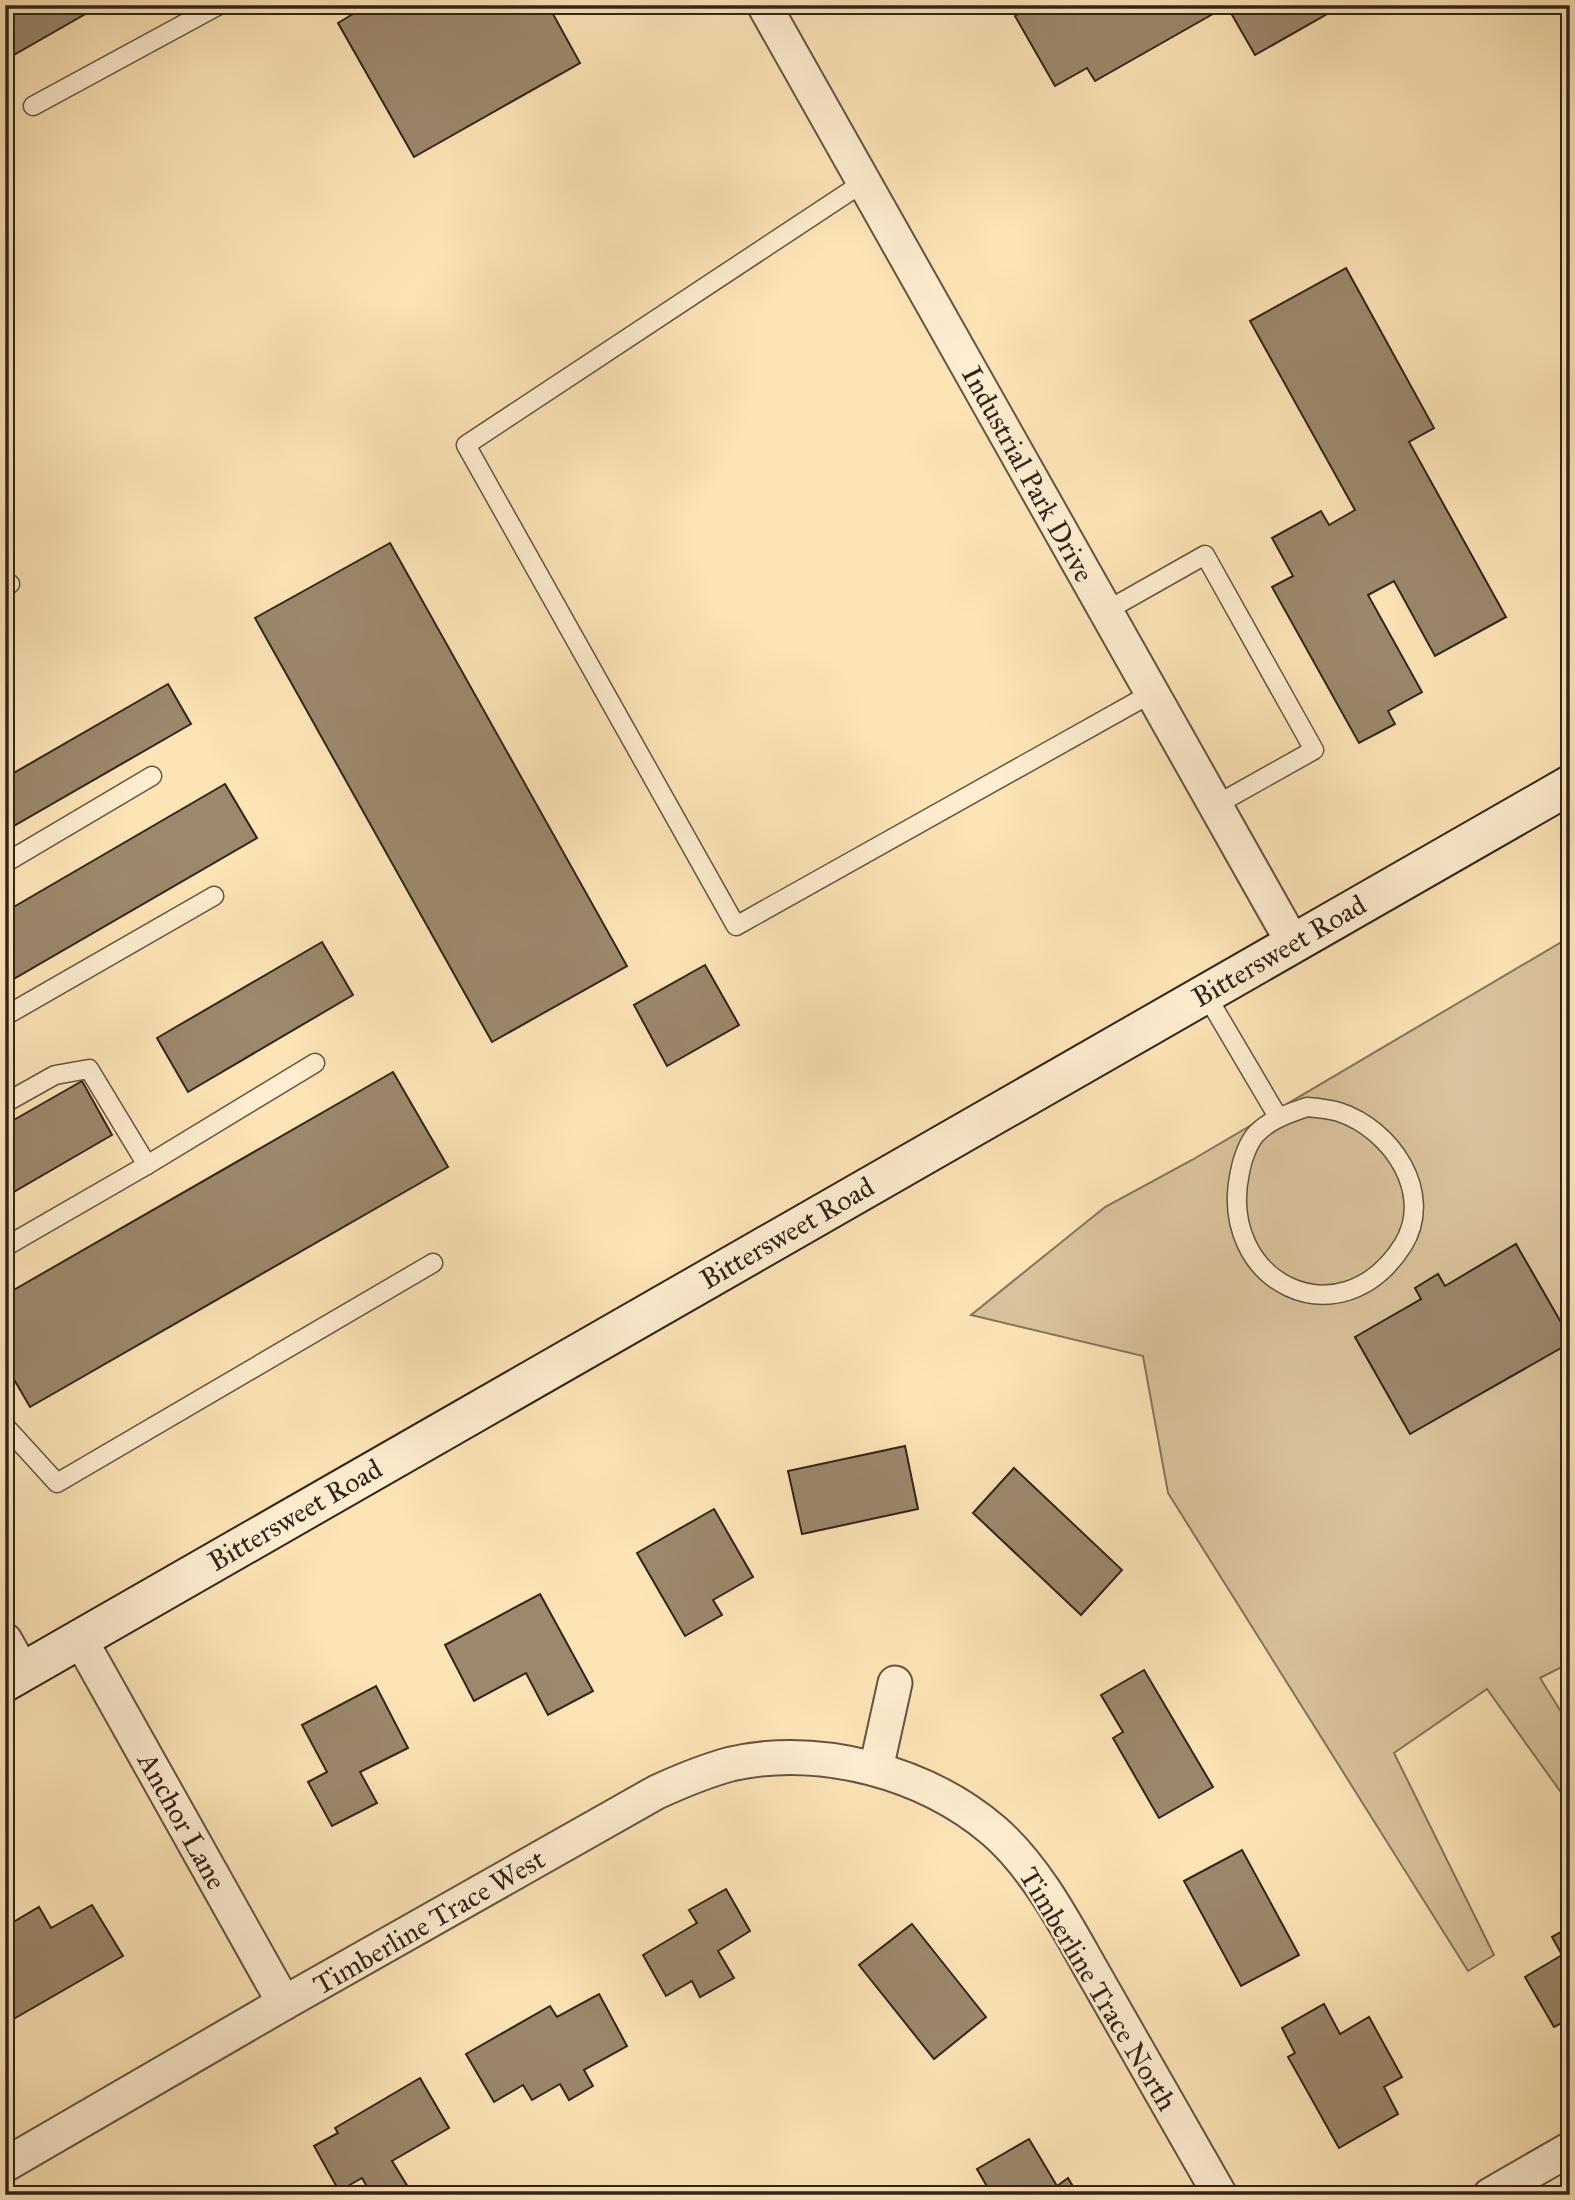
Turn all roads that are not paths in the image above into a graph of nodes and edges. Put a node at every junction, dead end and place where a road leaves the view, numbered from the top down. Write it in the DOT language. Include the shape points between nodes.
graph roads {
  1 [pos="219,5"];
  2 [pos="764,5"];
  3 [pos="33,106"];
  4 [pos="864,182"];
  5 [pos="1105,611"];
  6 [pos="1152,694"];
  7 [pos="152,776"];
  8 [pos="1570,785"];
  9 [pos="1216,805"];
  10 [pos="5,863"];
  11 [pos="214,896"];
  12 [pos="1293,943"];
  13 [pos="1205,993"];
  14 [pos="5,1016"];
  15 [pos="315,1063"];
  16 [pos="5,1103"];
  17 [pos="1279,1117"];
  18 [pos="147,1165"];
  19 [pos="5,1247"];
  20 [pos="433,1264"];
  21 [pos="5,1426"];
  22 [pos="80,1639"];
  23 [pos="11,1664"];
  24 [pos="895,1684"];
  25 [pos="876,1769"];
  26 [pos="284,2003"];
  27 [pos="1570,2149"];
  28 [pos="5,2165"];
  29 [pos="1220,2195"];
  30 [pos="1490,2195"];
  1 -- 3 [label="lane"];
  2 -- 4 [label="street, Industrial Park Drive"];
  4 -- 5 [label="street, Industrial Park Drive"];
  4 -- 6 [label="lane" via="466,445 736,926"];
  5 -- 6 [label="street, Industrial Park Drive"];
  5 -- 9 [label="lane" via="1205,555 1314,750"];
  6 -- 9 [label="street, Industrial Park Drive"];
  7 -- 10 [label="lane"];
  8 -- 12 [label="street, Bittersweet Road"];
  9 -- 12 [label="street, Industrial Park Drive"];
  11 -- 14 [label="lane"];
  12 -- 13 [label="street, Bittersweet Road"];
  13 -- 17 [label="lane"];
  13 -- 22 [label="street, Bittersweet Road"];
  15 -- 18 [label="lane"];
  16 -- 18 [label="lane" via="55,1075 89,1069"];
  17 -- 17 [label="lane" via="1255,1134 1242,1161 1236,1190 1244,1242 1261,1266 1286,1288 1309,1295 1340,1293 1368,1283 1393,1261 1410,1233 1415,1202 1408,1171 1367,1126 1339,1112 1307,1107"];
  18 -- 19 [label="lane"];
  20 -- 21 [label="lane" via="57,1483"];
  22 -- 23 [label="street, Bittersweet Road"];
  22 -- 26 [label="street, Anchor Lane"];
  24 -- 25 [label="street"];
  25 -- 26 [label="street, Timberline Trace West" via="838,1760 785,1757 732,1764 693,1776"];
  25 -- 29 [label="street, Timberline Trace North" via="914,1782 960,1808 994,1832 1028,1868 1068,1929"];
  26 -- 28 [label="street, Timberline Trace West"];
  27 -- 30 [label="street"];
}
